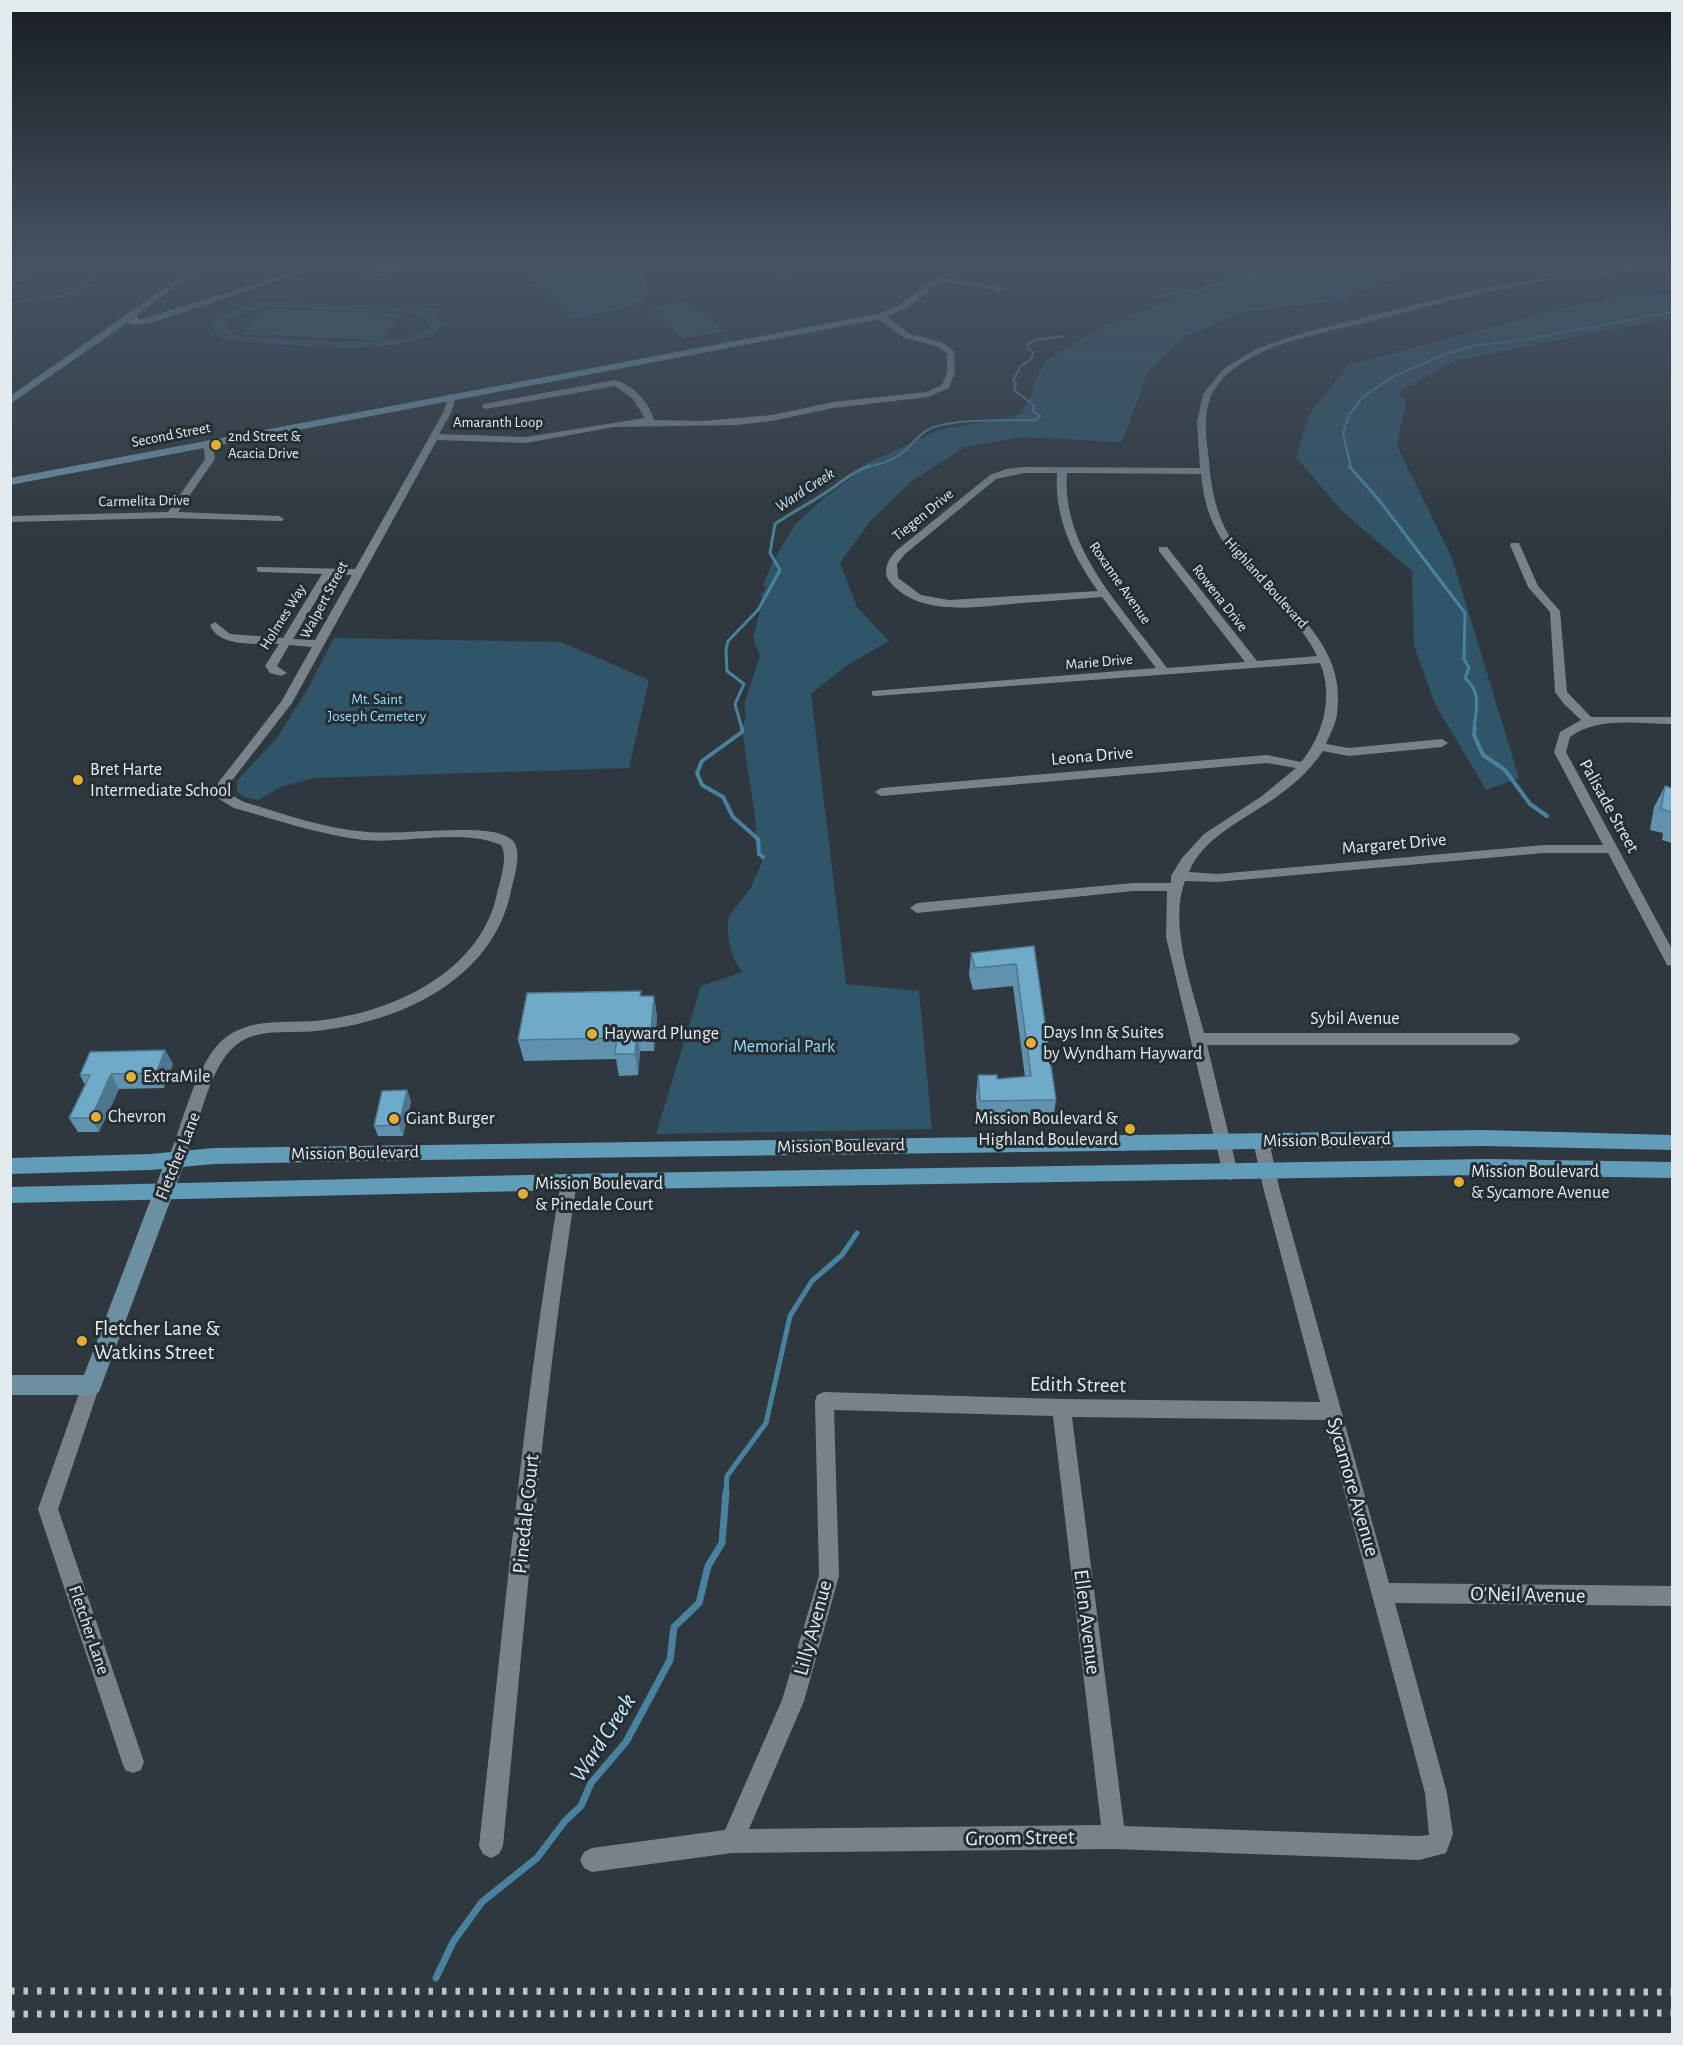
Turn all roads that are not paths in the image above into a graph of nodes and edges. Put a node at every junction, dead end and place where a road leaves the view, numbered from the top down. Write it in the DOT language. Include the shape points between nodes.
graph roads {
  1 [pos="69,359"];
  2 [pos="648,359"];
  3 [pos="951,359"];
  4 [pos="1245,359"];
  5 [pos="452,396"];
  6 [pos="10,401"];
  7 [pos="486,406"];
  8 [pos="645,422"];
  9 [pos="433,437"];
  10 [pos="209,448"];
  11 [pos="1062,471"];
  12 [pos="1205,471"];
  13 [pos="10,482"];
  14 [pos="171,515"];
  15 [pos="10,519"];
  16 [pos="279,519"];
  17 [pos="1515,545"];
  18 [pos="1163,549"];
  19 [pos="261,569"];
  20 [pos="357,572"];
  21 [pos="328,573"];
  22 [pos="1105,594"];
  23 [pos="215,625"];
  24 [pos="285,642"];
  25 [pos="319,644"];
  26 [pos="1325,659"];
  27 [pos="1254,664"];
  28 [pos="1164,671"];
  29 [pos="281,673"];
  30 [pos="876,693"];
  31 [pos="1672,720"];
  32 [pos="1588,721"];
  33 [pos="1442,743"];
  34 [pos="1318,747"];
  35 [pos="1304,767"];
  36 [pos="881,792"];
  37 [pos="239,805"];
  38 [pos="1613,849"];
  39 [pos="1175,882"];
  40 [pos="917,908"];
  41 [pos="1672,960"];
  42 [pos="1197,1039"];
  43 [pos="1512,1039"];
  44 [pos="1224,1141"];
  45 [pos="1261,1141"];
  46 [pos="1672,1143"];
  47 [pos="176,1159"];
  48 [pos="10,1166"];
  49 [pos="1672,1170"];
  50 [pos="1267,1171"];
  51 [pos="1230,1173"];
  52 [pos="569,1182"];
  53 [pos="164,1191"];
  54 [pos="10,1195"];
  55 [pos="10,1385"];
  56 [pos="91,1385"];
  57 [pos="824,1401"];
  58 [pos="1061,1408"];
  59 [pos="1331,1411"];
  60 [pos="1383,1593"];
  61 [pos="1672,1596"];
  62 [pos="133,1762"];
  63 [pos="1441,1834"];
  64 [pos="1114,1837"];
  65 [pos="732,1841"];
  66 [pos="491,1846"];
  67 [pos="592,1860"];
  1 -- 6 [label="street"];
  2 -- 5 [label="street, Second Street"];
  3 -- 8 [label="street, Amaranth Loop" via="945,386 928,394 833,405 754,420 703,424"];
  4 -- 12 [label="street, Highland Boulevard" via="1227,370 1204,400 1201,423"];
  5 -- 9 [label="street, Walpert Street"];
  5 -- 10 [label="street, Second Street"];
  7 -- 8 [label="street" via="615,383 622,384 646,409 650,419"];
  8 -- 9 [label="street, Amaranth Loop" via="614,424 537,440"];
  9 -- 20 [label="street, Walpert Street"];
  10 -- 13 [label="street, Second Street"];
  10 -- 14 [label="street" via="210,459"];
  11 -- 12 [label="street, Tiegen Drive"];
  11 -- 22 [label="street, Roxanne Avenue" via="1060,493 1067,524 1079,554"];
  11 -- 22 [label="street, Tiegen Drive" via="1017,471 993,477 896,556 892,579 916,596 958,605"];
  12 -- 26 [label="street, Highland Boulevard" via="1210,509 1222,533 1253,573 1302,622"];
  14 -- 15 [label="street, Carmelita Drive"];
  14 -- 16 [label="street, Carmelita Drive"];
  17 -- 32 [label="street" via="1533,587 1555,611 1561,692"];
  18 -- 27 [label="street, Rowena Drive"];
  19 -- 21 [label="street"];
  20 -- 21 [label="street"];
  20 -- 25 [label="street, Walpert Street"];
  21 -- 24 [label="street, Holmes Way"];
  22 -- 28 [label="street, Roxanne Avenue"];
  23 -- 24 [label="street" via="227,637"];
  24 -- 25 [label="street"];
  24 -- 29 [label="street, Holmes Way" via="271,666"];
  25 -- 37 [label="street, Walpert Street" via="277,717 224,783 223,796"];
  26 -- 27 [label="street, Marie Drive"];
  26 -- 34 [label="street, Highland Boulevard" via="1333,705"];
  27 -- 28 [label="street, Marie Drive"];
  28 -- 30 [label="street, Marie Drive"];
  31 -- 32 [label="street"];
  32 -- 38 [label="street, Palisade Street" via="1564,735 1560,752"];
  33 -- 34 [label="street" via="1349,752"];
  34 -- 35 [label="street, Highland Boulevard"];
  35 -- 36 [label="street, Leona Drive" via="1267,759"];
  35 -- 39 [label="street, Highland Boulevard" via="1284,787 1202,841"];
  37 -- 47 [label="street, Fletcher Lane" via="347,834 486,835 506,842 511,854 500,907 484,942 431,988 399,1005 352,1021 260,1029 231,1041 214,1061"];
  38 -- 39 [label="street, Margaret Drive" via="1544,849"];
  38 -- 41 [label="street, Palisade Street"];
  39 -- 40 [label="street, Margaret Drive"];
  39 -- 42 [label="street, Highland Boulevard" via="1170,917"];
  42 -- 43 [label="street, Sybil Avenue"];
  42 -- 44 [label="street, Highland Boulevard"];
  44 -- 45 [label="main road, Mission Boulevard"];
  44 -- 47 [label="main road, Mission Boulevard"];
  44 -- 51 [label="street, Highland Boulevard"];
  45 -- 46 [label="main road, Mission Boulevard" via="1483,1138"];
  45 -- 50 [label="street, Sycamore Avenue"];
  47 -- 48 [label="main road, Mission Boulevard"];
  47 -- 53 [label="street, Fletcher Lane"];
  49 -- 50 [label="main road, Mission Boulevard" via="1488,1167"];
  50 -- 51 [label="main road, Mission Boulevard"];
  50 -- 59 [label="street, Sycamore Avenue"];
  51 -- 52 [label="main road, Mission Boulevard"];
  52 -- 53 [label="main road, Mission Boulevard"];
  52 -- 66 [label="street, Pinedale Court" via="534,1442"];
  53 -- 54 [label="main road, Mission Boulevard"];
  53 -- 56 [label="street, Fletcher Lane"];
  55 -- 56 [label="street"];
  56 -- 62 [label="street, Fletcher Lane" via="48,1509"];
  57 -- 58 [label="street, Edith Street"];
  57 -- 65 [label="street, Lilly Avenue" via="829,1576 793,1701"];
  58 -- 59 [label="street, Edith Street"];
  58 -- 64 [label="street, Ellen Avenue"];
  59 -- 60 [label="street, Sycamore Avenue"];
  60 -- 61 [label="street, O'Neil Avenue"];
  60 -- 63 [label="street, Sycamore Avenue" via="1436,1793"];
  63 -- 64 [label="street, Groom Street" via="1438,1845 1419,1848"];
  64 -- 65 [label="street, Groom Street"];
  65 -- 67 [label="street, Groom Street"];
}
